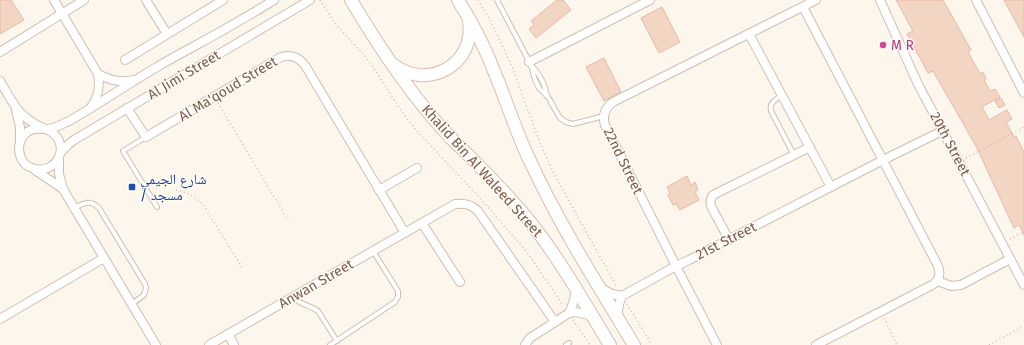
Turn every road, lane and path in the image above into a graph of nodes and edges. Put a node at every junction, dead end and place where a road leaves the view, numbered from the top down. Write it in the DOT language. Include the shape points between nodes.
graph roads {
  1 [pos="54,0"];
  2 [pos="84,0"];
  3 [pos="146,0"];
  4 [pos="223,0"];
  5 [pos="274,0"];
  6 [pos="310,0"];
  7 [pos="320,0"];
  8 [pos="458,0"];
  9 [pos="478,0"];
  10 [pos="497,0"];
  11 [pos="650,0"];
  12 [pos="816,0"];
  13 [pos="880,0"];
  14 [pos="976,0"];
  15 [pos="351,2"];
  16 [pos="803,7"];
  17 [pos="62,14"];
  18 [pos="468,16"];
  19 [pos="167,34"];
  20 [pos="749,34"];
  21 [pos="0,52"];
  22 [pos="387,58"];
  23 [pos="125,60"];
  24 [pos="530,64"];
  25 [pos="98,74"];
  26 [pos="136,80"];
  27 [pos="0,81"];
  28 [pos="1024,93"];
  29 [pos="782,96"];
  30 [pos="214,97"];
  31 [pos="128,108"];
  32 [pos="16,109"];
  33 [pos="90,109"];
  34 [pos="604,116"];
  35 [pos="1024,127"];
  36 [pos="45,129"];
  37 [pos="942,130"];
  38 [pos="146,138"];
  39 [pos="20,144"];
  40 [pos="810,147"];
  41 [pos="60,155"];
  42 [pos="794,155"];
  43 [pos="883,160"];
  44 [pos="959,161"];
  45 [pos="33,168"];
  46 [pos="417,168"];
  47 [pos="831,187"];
  48 [pos="63,189"];
  49 [pos="176,190"];
  50 [pos="379,190"];
  51 [pos="157,207"];
  52 [pos="74,208"];
  53 [pos="288,220"];
  54 [pos="422,223"];
  55 [pos="1024,232"];
  56 [pos="405,233"];
  57 [pos="729,240"];
  58 [pos="1002,243"];
  59 [pos="373,251"];
  60 [pos="104,258"];
  61 [pos="1010,259"];
  62 [pos="676,266"];
  63 [pos="243,269"];
  64 [pos="938,280"];
  65 [pos="460,282"];
  66 [pos="1024,285"];
  67 [pos="599,287"];
  68 [pos="576,289"];
  69 [pos="622,296"];
  70 [pos="294,297"];
  71 [pos="132,304"];
  72 [pos="881,312"];
  73 [pos="569,313"];
  74 [pos="593,316"];
  75 [pos="617,318"];
  76 [pos="0,319"];
  77 [pos="555,322"];
  78 [pos="1024,326"];
  79 [pos="228,334"];
  80 [pos="337,340"];
  81 [pos="156,345"];
  82 [pos="209,345"];
  83 [pos="234,345"];
  84 [pos="330,345"];
  85 [pos="525,345"];
  86 [pos="590,345"];
  87 [pos="610,345"];
  88 [pos="634,345"];
  89 [pos="652,345"];
  90 [pos="717,345"];
  91 [pos="816,345"];
  92 [pos="897,345"];
  93 [pos="988,345"];
  1 -- 17 [label="street"];
  2 -- 17 [label="street"];
  3 -- 19 [label="street"];
  4 -- 19 [label="street"];
  5 -- 26 [label="street, Al Jimi Street"];
  6 -- 31 [label="street, Al Jimi Street"];
  7 -- 73 [label="path" via="337,26 374,68 419,133 527,252"];
  8 -- 18 [label="street, Khalid Bin Al Waleed Street"];
  9 -- 69 [label="path" via="512,66 554,174"];
  10 -- 24 [label="lane"];
  11 -- 24 [label="street"];
  12 -- 16 [label="street, 22nd Street"];
  13 -- 37 [label="street, 20th Street"];
  14 -- 28 [label="street"];
  15 -- 22 [label="street, Khalid Bin Al Waleed Street"];
  16 -- 20 [label="street, 22nd Street"];
  16 -- 43 [label="street"];
  17 -- 21 [label="street"];
  17 -- 25 [label="street"];
  18 -- 22 [label="street" via="470,26 466,47 454,64 445,70 425,76 414,75 395,66"];
  18 -- 67 [label="street, Khalid Bin Al Waleed Street" via="496,74 536,175"];
  19 -- 23 [label="street"];
  20 -- 29 [label="street"];
  20 -- 34 [label="street, 22nd Street" via="613,102"];
  22 -- 68 [label="street, Khalid Bin Al Waleed Street" via="450,137 531,224"];
  24 -- 34 [label="lane" via="539,88 548,97 560,118 566,122 577,123"];
  25 -- 26 [label="street" via="116,82"];
  25 -- 33 [label="street" via="99,92"];
  26 -- 33 [label="street, Al Jimi Street"];
  27 -- 32 [label="street"];
  29 -- 40 [label="street"];
  29 -- 42 [label="lane" via="773,101 770,108"];
  30 -- 38 [label="street, Al Ma'qoud Street"];
  30 -- 50 [label="street, Al Ma'qoud Street" via="281,57 298,58 306,67"];
  30 -- 53 [label="path"];
  31 -- 38 [label="street"];
  31 -- 41 [label="street, Al Jimi Street" via="74,140"];
  32 -- 36 [label="street"];
  32 -- 39 [label="street" via="20,126"];
  33 -- 36 [label="street, Al Jimi Street" via="65,123"];
  34 -- 62 [label="street, 22nd Street" via="605,124"];
  35 -- 44 [label="path"];
  36 -- 39 [label="street" via="38,128 28,132"];
  36 -- 41 [label="street" via="58,138"];
  37 -- 43 [label="street, 21st Street"];
  37 -- 44 [label="street, 20th Street"];
  38 -- 51 [label="lane, Al Ma'qoud Street" via="123,151"];
  39 -- 45 [label="street" via="21,157"];
  40 -- 42 [label="street"];
  40 -- 47 [label="street"];
  41 -- 45 [label="street" via="51,167 39,170"];
  41 -- 48 [label="street" via="59,174"];
  42 -- 57 [label="street" via="713,195 711,206"];
  43 -- 47 [label="street, 21st Street"];
  43 -- 64 [label="street" via="938,266"];
  44 -- 58 [label="street, 20th Street"];
  45 -- 48 [label="street"];
  46 -- 50 [label="street"];
  47 -- 57 [label="street, 21st Street"];
  48 -- 52 [label="street"];
  49 -- 63 [label="path" via="194,197 204,206"];
  50 -- 56 [label="street, Al Ma'qoud Street"];
  52 -- 60 [label="street"];
  52 -- 71 [label="lane" via="87,202 94,203 99,208 145,284 144,295"];
  54 -- 56 [label="street, Anwan Street"];
  54 -- 65 [label="street"];
  54 -- 77 [label="street, Anwan Street" via="455,204 473,206"];
  55 -- 58 [label="path"];
  56 -- 59 [label="street, Anwan Street"];
  57 -- 62 [label="street, 21st Street"];
  58 -- 61 [label="street, 20th Street"];
  59 -- 70 [label="street, Anwan Street"];
  59 -- 80 [label="lane" via="398,291 398,297"];
  60 -- 71 [label="street"];
  60 -- 76 [label="street"];
  61 -- 64 [label="street" via="961,285 951,286"];
  61 -- 66 [label="street, 20th Street"];
  62 -- 69 [label="street, 21st Street"];
  62 -- 90 [label="street, 22nd Street"];
  64 -- 72 [label="street"];
  67 -- 69 [label="street"];
  67 -- 75 [label="street, Khalid Bin Al Waleed Street"];
  68 -- 73 [label="street" via="573,307"];
  68 -- 74 [label="street, Khalid Bin Al Waleed Street"];
  69 -- 75 [label="street"];
  69 -- 89 [label="path"];
  70 -- 79 [label="street, Anwan Street"];
  70 -- 80 [label="lane" via="299,303 318,311"];
  71 -- 81 [label="street"];
  72 -- 91 [label="street"];
  72 -- 92 [label="path"];
  73 -- 74 [label="street"];
  73 -- 77 [label="street"];
  73 -- 86 [label="path"];
  74 -- 87 [label="street, Khalid Bin Al Waleed Street"];
  75 -- 88 [label="street, Khalid Bin Al Waleed Street"];
  77 -- 85 [label="street" via="530,338"];
  78 -- 93 [label="path"];
  79 -- 82 [label="street, Anwan Street"];
  79 -- 83 [label="street"];
  80 -- 84 [label="lane"];
}
